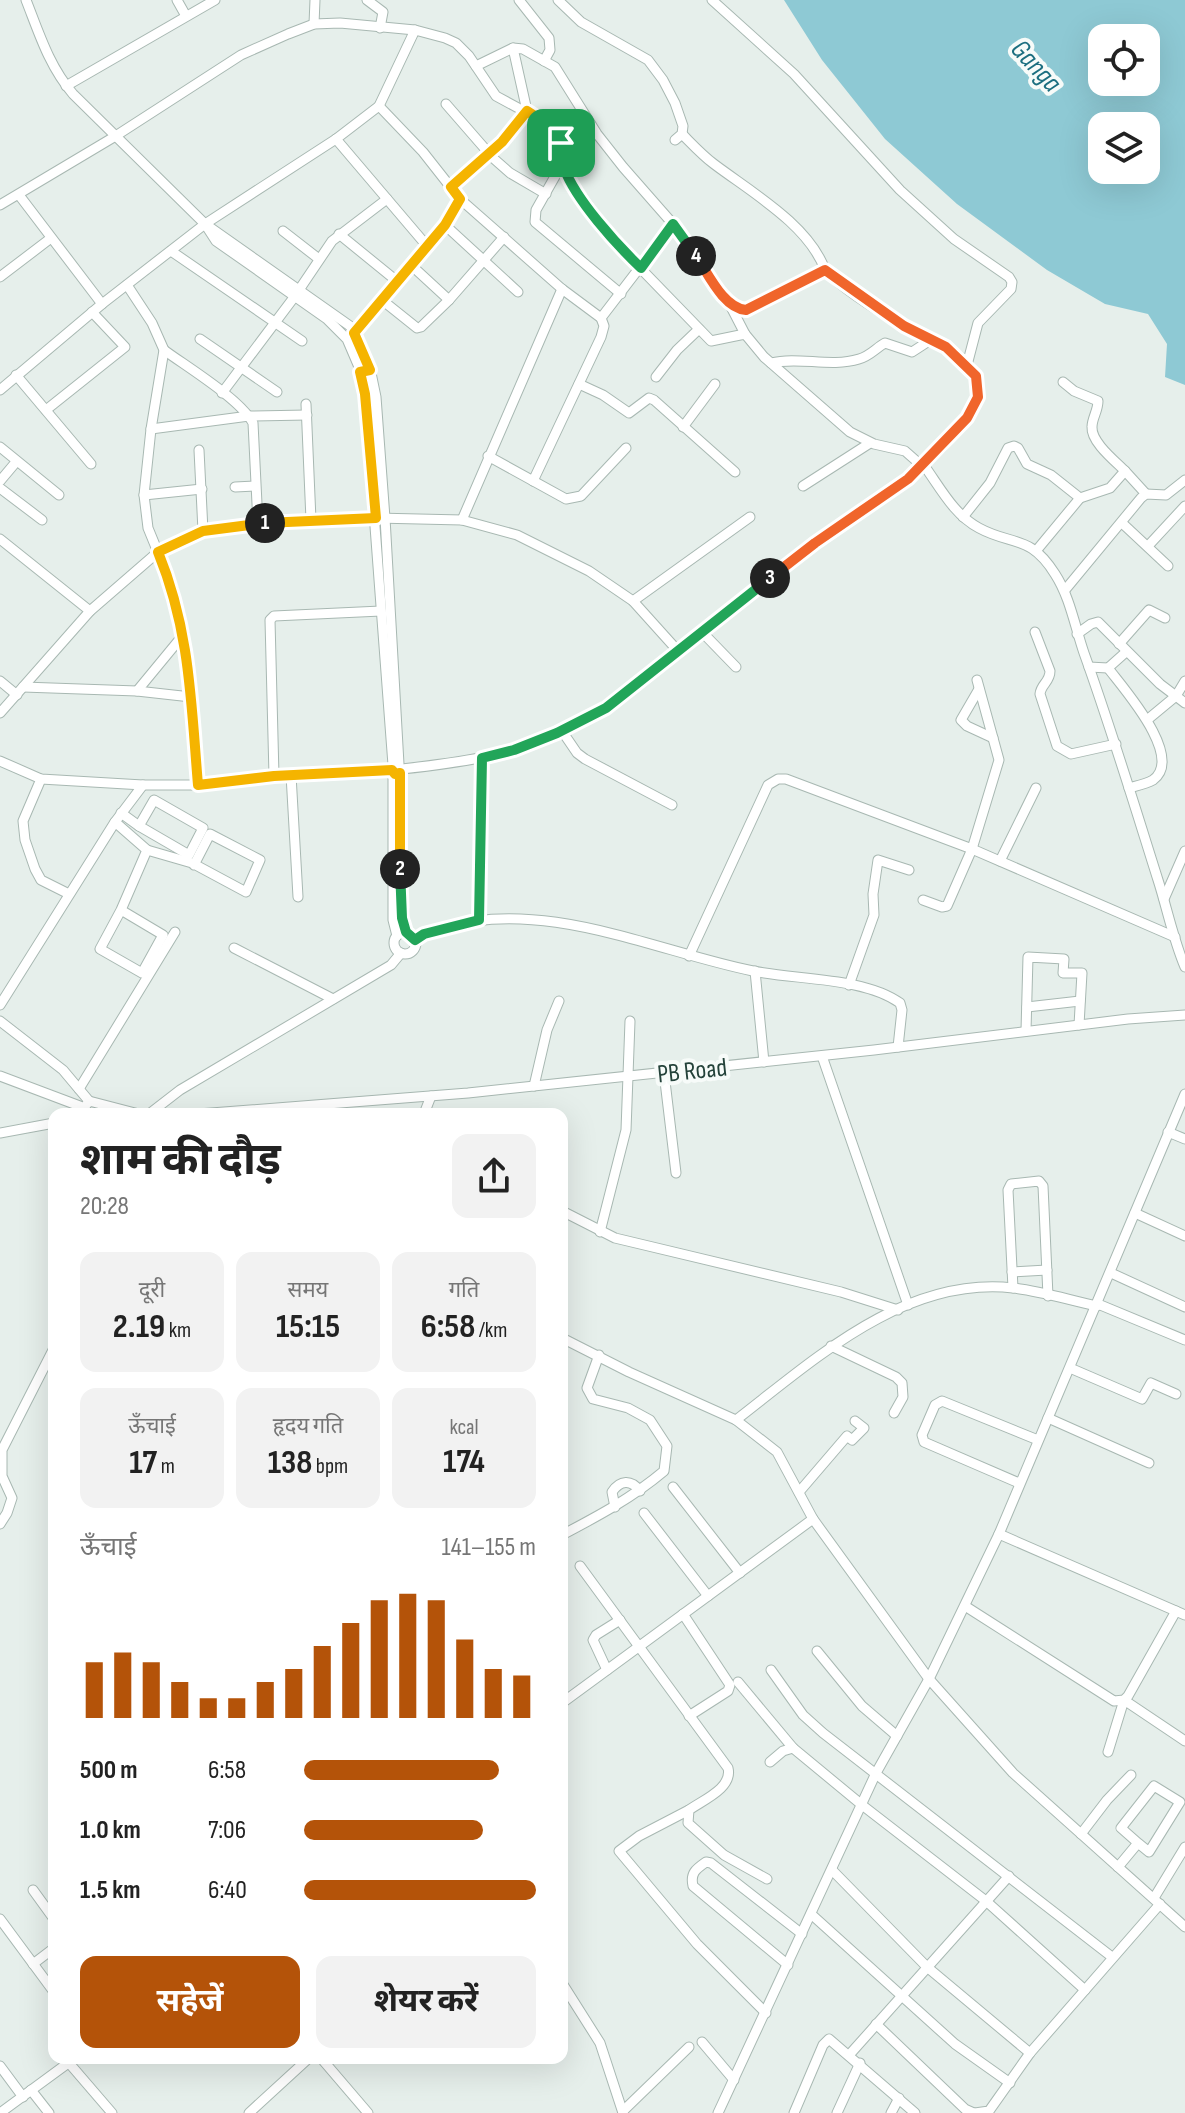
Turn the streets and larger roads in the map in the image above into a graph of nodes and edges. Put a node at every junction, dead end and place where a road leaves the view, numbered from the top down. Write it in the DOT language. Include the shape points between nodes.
graph roads {
  1 [pos="26,0"];
  2 [pos="177,0"];
  3 [pos="215,0"];
  4 [pos="315,0"];
  5 [pos="367,0"];
  6 [pos="519,0"];
  7 [pos="558,0"];
  8 [pos="712,0"];
  9 [pos="186,16"];
  10 [pos="314,24"];
  11 [pos="380,28"];
  12 [pos="415,30"];
  13 [pos="513,48"];
  14 [pos="544,61"];
  15 [pos="476,66"];
  16 [pos="66,86"];
  17 [pos="446,104"];
  18 [pos="379,106"];
  19 [pos="527,111"];
  20 [pos="114,137"];
  21 [pos="336,139"];
  22 [pos="490,154"];
  23 [pos="562,164"];
  24 [pos="451,187"];
  25 [pos="546,194"];
  26 [pos="19,195"];
  27 [pos="387,199"];
  28 [pos="460,199"];
  29 [pos="0,205"];
  30 [pos="205,224"];
  31 [pos="673,224"];
  32 [pos="445,225"];
  33 [pos="283,231"];
  34 [pos="339,234"];
  35 [pos="504,237"];
  36 [pos="51,238"];
  37 [pos="427,246"];
  38 [pos="171,251"];
  39 [pos="319,259"];
  40 [pos="484,262"];
  41 [pos="411,265"];
  42 [pos="641,268"];
  43 [pos="825,270"];
  44 [pos="0,277"];
  45 [pos="398,282"];
  46 [pos="127,285"];
  47 [pos="562,289"];
  48 [pos="518,292"];
  49 [pos="297,293"];
  50 [pos="621,294"];
  51 [pos="382,300"];
  52 [pos="449,300"];
  53 [pos="102,304"];
  54 [pos="730,305"];
  55 [pos="92,312"];
  56 [pos="601,318"];
  57 [pos="274,321"];
  58 [pos="699,329"];
  59 [pos="354,333"];
  60 [pos="745,334"];
  61 [pos="200,339"];
  62 [pos="932,339"];
  63 [pos="302,341"];
  64 [pos="164,350"];
  65 [pos="771,363"];
  66 [pos="967,365"];
  67 [pos="242,366"];
  68 [pos="365,371"];
  69 [pos="16,375"];
  70 [pos="656,377"];
  71 [pos="1063,382"];
  72 [pos="579,384"];
  73 [pos="715,384"];
  74 [pos="0,390"];
  75 [pos="277,392"];
  76 [pos="222,393"];
  77 [pos="306,404"];
  78 [pos="46,410"];
  79 [pos="307,415"];
  80 [pos="249,416"];
  81 [pos="683,427"];
  82 [pos="151,429"];
  83 [pos="870,443"];
  84 [pos="0,447"];
  85 [pos="626,448"];
  86 [pos="199,450"];
  87 [pos="488,456"];
  88 [pos="16,462"];
  89 [pos="91,464"];
  90 [pos="922,465"];
  91 [pos="1125,471"];
  92 [pos="735,472"];
  93 [pos="1185,480"];
  94 [pos="0,481"];
  95 [pos="533,481"];
  96 [pos="255,486"];
  97 [pos="803,486"];
  98 [pos="235,487"];
  99 [pos="0,488"];
  100 [pos="202,489"];
  101 [pos="1146,494"];
  102 [pos="59,495"];
  103 [pos="144,495"];
  104 [pos="1080,498"];
  105 [pos="1185,506"];
  106 [pos="750,517"];
  107 [pos="963,517"];
  108 [pos="381,518"];
  109 [pos="42,520"];
  110 [pos="311,520"];
  111 [pos="462,520"];
  112 [pos="1122,523"];
  113 [pos="258,524"];
  114 [pos="203,531"];
  115 [pos="0,539"];
  116 [pos="1148,546"];
  117 [pos="1036,551"];
  118 [pos="158,552"];
  119 [pos="1168,566"];
  120 [pos="1065,590"];
  121 [pos="633,601"];
  122 [pos="90,611"];
  123 [pos="381,611"];
  124 [pos="1165,618"];
  125 [pos="702,632"];
  126 [pos="1035,632"];
  127 [pos="184,634"];
  128 [pos="1077,634"];
  129 [pos="1122,648"];
  130 [pos="678,651"];
  131 [pos="736,667"];
  132 [pos="1089,667"];
  133 [pos="1108,668"];
  134 [pos="0,681"];
  135 [pos="1185,681"];
  136 [pos="20,691"];
  137 [pos="137,691"];
  138 [pos="1176,696"];
  139 [pos="191,697"];
  140 [pos="1185,703"];
  141 [pos="0,713"];
  142 [pos="1147,720"];
  143 [pos="562,731"];
  144 [pos="993,738"];
  145 [pos="1116,744"];
  146 [pos="482,758"];
  147 [pos="0,761"];
  148 [pos="396,769"];
  149 [pos="291,775"];
  150 [pos="274,776"];
  151 [pos="41,779"];
  152 [pos="143,785"];
  153 [pos="198,785"];
  154 [pos="1036,788"];
  155 [pos="1129,788"];
  156 [pos="672,805"];
  157 [pos="118,818"];
  158 [pos="139,826"];
  159 [pos="972,849"];
  160 [pos="147,850"];
  161 [pos="1185,851"];
  162 [pos="1000,861"];
  163 [pos="194,865"];
  164 [pos="909,870"];
  165 [pos="69,894"];
  166 [pos="298,897"];
  167 [pos="1164,899"];
  168 [pos="923,900"];
  169 [pos="121,910"];
  170 [pos="479,920"];
  171 [pos="175,932"];
  172 [pos="401,934"];
  173 [pos="1175,937"];
  174 [pos="415,940"];
  175 [pos="234,948"];
  176 [pos="401,953"];
  177 [pos="689,956"];
  178 [pos="1185,967"];
  179 [pos="755,971"];
  180 [pos="849,985"];
  181 [pos="333,999"];
  182 [pos="559,1001"];
  183 [pos="1080,1001"];
  184 [pos="0,1005"];
  185 [pos="1027,1007"];
  186 [pos="1185,1015"];
  187 [pos="0,1021"];
  188 [pos="630,1021"];
  189 [pos="1079,1025"];
  190 [pos="1026,1031"];
  191 [pos="898,1047"];
  192 [pos="822,1056"];
  193 [pos="764,1062"];
  194 [pos="664,1073"];
  195 [pos="0,1076"];
  196 [pos="628,1077"];
  197 [pos="534,1086"];
  198 [pos="79,1089"];
  199 [pos="1185,1094"];
  200 [pos="431,1096"];
  201 [pos="327,1103"];
  202 [pos="87,1108"];
  203 [pos="157,1108"];
  204 [pos="306,1108"];
  205 [pos="325,1108"];
  206 [pos="426,1108"];
  207 [pos="48,1124"];
  208 [pos="1168,1132"];
  209 [pos="0,1133"];
  210 [pos="1185,1139"];
  211 [pos="676,1173"];
  212 [pos="1135,1213"];
  213 [pos="568,1214"];
  214 [pos="600,1232"];
  215 [pos="1185,1236"];
  216 [pos="1047,1270"];
  217 [pos="1012,1272"];
  218 [pos="1111,1273"];
  219 [pos="1013,1288"];
  220 [pos="1048,1296"];
  221 [pos="908,1305"];
  222 [pos="1098,1305"];
  223 [pos="1185,1307"];
  224 [pos="898,1310"];
  225 [pos="1185,1340"];
  226 [pos="568,1341"];
  227 [pos="831,1346"];
  228 [pos="599,1355"];
  229 [pos="48,1360"];
  230 [pos="1070,1368"];
  231 [pos="1176,1394"];
  232 [pos="894,1413"];
  233 [pos="1048,1418"];
  234 [pos="736,1420"];
  235 [pos="855,1421"];
  236 [pos="1038,1440"];
  237 [pos="1149,1463"];
  238 [pos="1019,1483"];
  239 [pos="673,1487"];
  240 [pos="640,1491"];
  241 [pos="799,1492"];
  242 [pos="615,1507"];
  243 [pos="644,1513"];
  244 [pos="813,1519"];
  245 [pos="0,1524"];
  246 [pos="568,1532"];
  247 [pos="999,1534"];
  248 [pos="580,1566"];
  249 [pos="740,1573"];
  250 [pos="708,1596"];
  251 [pos="965,1606"];
  252 [pos="1182,1613"];
  253 [pos="683,1614"];
  254 [pos="620,1620"];
  255 [pos="639,1646"];
  256 [pos="817,1651"];
  257 [pos="607,1670"];
  258 [pos="771,1670"];
  259 [pos="929,1679"];
  260 [pos="738,1682"];
  261 [pos="568,1697"];
  262 [pos="1124,1700"];
  263 [pos="689,1716"];
  264 [pos="897,1736"];
  265 [pos="1185,1741"];
  266 [pos="793,1748"];
  267 [pos="1108,1752"];
  268 [pos="770,1762"];
  269 [pos="876,1773"];
  270 [pos="1131,1775"];
  271 [pos="862,1805"];
  272 [pos="689,1810"];
  273 [pos="1081,1834"];
  274 [pos="1138,1843"];
  275 [pos="1185,1847"];
  276 [pos="1118,1867"];
  277 [pos="832,1870"];
  278 [pos="1009,1876"];
  279 [pos="767,1879"];
  280 [pos="33,1890"];
  281 [pos="986,1901"];
  282 [pos="1157,1901"];
  283 [pos="48,1911"];
  284 [pos="811,1914"];
  285 [pos="0,1919"];
  286 [pos="1185,1927"];
  287 [pos="802,1934"];
  288 [pos="48,1953"];
  289 [pos="1112,1957"];
  290 [pos="33,1964"];
  291 [pos="788,1965"];
  292 [pos="927,1967"];
  293 [pos="48,1984"];
  294 [pos="1085,1990"];
  295 [pos="568,1992"];
  296 [pos="901,1995"];
  297 [pos="766,2013"];
  298 [pos="876,2024"];
  299 [pos="702,2042"];
  300 [pos="689,2047"];
  301 [pos="1030,2053"];
  302 [pos="850,2054"];
  303 [pos="860,2063"];
  304 [pos="67,2064"];
  305 [pos="75,2064"];
  306 [pos="302,2064"];
  307 [pos="326,2064"];
  308 [pos="0,2066"];
  309 [pos="734,2080"];
  310 [pos="1010,2083"];
  311 [pos="27,2093"];
  312 [pos="899,2098"];
  313 [pos="623,2112"];
  314 [pos="0,2113"];
  315 [pos="49,2113"];
  316 [pos="112,2113"];
  317 [pos="249,2113"];
  318 [pos="368,2113"];
  319 [pos="718,2113"];
  320 [pos="794,2113"];
  321 [pos="837,2113"];
  322 [pos="891,2113"];
  323 [pos="915,2113"];
  324 [pos="975,2113"];
  1 -- 16 [label="street" via="46,53"];
  2 -- 9 [label="street"];
  3 -- 9 [label="street"];
  4 -- 10 [label="street"];
  5 -- 11 [label="street" via="383,12"];
  6 -- 14 [label="street" via="549,38"];
  7 -- 43 [label="street" via="581,22 648,60 675,103 683,126 678,137 788,221 812,245"];
  8 -- 66 [label="street" via="794,74 900,190 954,239 1009,277 1011,289 978,323"];
  9 -- 16 [label="street"];
  10 -- 11 [label="street"];
  10 -- 20 [label="street" via="241,55"];
  11 -- 12 [label="street"];
  12 -- 15 [label="street" via="456,43"];
  12 -- 18 [label="street"];
  13 -- 14 [label="street"];
  13 -- 15 [label="street"];
  13 -- 19 [label="street"];
  14 -- 31 [label="street" via="555,67 597,134"];
  15 -- 19 [label="street" via="496,96"];
  16 -- 20 [label="street"];
  17 -- 22 [label="street"];
  18 -- 21 [label="street"];
  18 -- 24 [label="street"];
  19 -- 22 [label="street"];
  19 -- 23 [label="street" via="558,137"];
  20 -- 26 [label="street"];
  20 -- 30 [label="street"];
  21 -- 27 [label="street"];
  21 -- 30 [label="street"];
  22 -- 24 [label="street"];
  22 -- 25 [label="street"];
  23 -- 25 [label="street"];
  23 -- 42 [label="street" via="614,241"];
  24 -- 28 [label="street"];
  25 -- 50 [label="street" via="535,222"];
  26 -- 29 [label="street"];
  26 -- 36 [label="street"];
  27 -- 34 [label="street"];
  27 -- 37 [label="street"];
  28 -- 32 [label="street"];
  28 -- 35 [label="street"];
  30 -- 38 [label="street"];
  30 -- 49 [label="street" via="216,241"];
  31 -- 42 [label="street"];
  31 -- 54 [label="street"];
  32 -- 37 [label="street"];
  32 -- 40 [label="street"];
  33 -- 39 [label="street"];
  34 -- 39 [label="street"];
  34 -- 45 [label="street"];
  35 -- 40 [label="street"];
  35 -- 47 [label="street"];
  36 -- 44 [label="street"];
  36 -- 53 [label="street"];
  37 -- 41 [label="street"];
  38 -- 46 [label="street"];
  38 -- 57 [label="street"];
  39 -- 49 [label="street"];
  40 -- 48 [label="street"];
  40 -- 52 [label="street"];
  41 -- 45 [label="street"];
  41 -- 52 [label="street"];
  42 -- 50 [label="street"];
  42 -- 58 [label="street"];
  43 -- 54 [label="street" via="746,310"];
  43 -- 62 [label="street" via="893,319"];
  45 -- 51 [label="street"];
  46 -- 53 [label="street"];
  46 -- 64 [label="street"];
  47 -- 56 [label="street"];
  47 -- 87 [label="street"];
  49 -- 57 [label="street"];
  49 -- 59 [label="street"];
  49 -- 68 [label="street" via="347,339"];
  50 -- 56 [label="street"];
  51 -- 52 [label="street" via="417,328"];
  51 -- 59 [label="street"];
  53 -- 55 [label="street"];
  54 -- 60 [label="street"];
  55 -- 69 [label="street"];
  55 -- 78 [label="street" via="125,347"];
  56 -- 72 [label="street" via="601,337"];
  57 -- 63 [label="street"];
  57 -- 67 [label="street"];
  58 -- 60 [label="street" via="711,341"];
  58 -- 70 [label="street"];
  59 -- 68 [label="street"];
  60 -- 65 [label="street"];
  61 -- 67 [label="street"];
  62 -- 65 [label="street" via="912,352 885,343 858,359"];
  62 -- 66 [label="street"];
  64 -- 76 [label="street"];
  64 -- 82 [label="street"];
  65 -- 83 [label="street" via="850,432"];
  66 -- 90 [label="street" via="978,385 976,403"];
  67 -- 75 [label="street"];
  67 -- 76 [label="street"];
  68 -- 108 [label="street"];
  69 -- 74 [label="street"];
  69 -- 78 [label="street"];
  71 -- 91 [label="street" via="1098,401 1093,434"];
  72 -- 81 [label="street" via="629,413 649,398 654,400"];
  72 -- 95 [label="street"];
  73 -- 81 [label="street"];
  76 -- 80 [label="street"];
  77 -- 79 [label="street"];
  78 -- 89 [label="street"];
  79 -- 80 [label="street"];
  79 -- 110 [label="street"];
  80 -- 82 [label="street"];
  80 -- 96 [label="street"];
  81 -- 92 [label="street"];
  82 -- 103 [label="street"];
  83 -- 90 [label="street" via="905,451"];
  83 -- 97 [label="street"];
  84 -- 88 [label="street"];
  85 -- 95 [label="street" via="574,499"];
  86 -- 100 [label="street"];
  87 -- 95 [label="street"];
  87 -- 111 [label="street"];
  88 -- 94 [label="street"];
  88 -- 102 [label="street"];
  90 -- 107 [label="street"];
  90 -- 125 [label="street"];
  91 -- 101 [label="street"];
  91 -- 104 [label="street" via="1110,488"];
  93 -- 101 [label="street" via="1166,495"];
  96 -- 98 [label="street"];
  96 -- 113 [label="street"];
  99 -- 109 [label="street"];
  100 -- 103 [label="street"];
  100 -- 114 [label="street"];
  101 -- 112 [label="street"];
  103 -- 118 [label="street"];
  104 -- 107 [label="street" via="1027,464 1014,446"];
  104 -- 117 [label="street"];
  105 -- 116 [label="street"];
  106 -- 121 [label="street"];
  107 -- 117 [label="street"];
  108 -- 110 [label="street"];
  108 -- 111 [label="street"];
  108 -- 123 [label="street"];
  108 -- 148 [label="street"];
  110 -- 113 [label="street"];
  111 -- 121 [label="street" via="517,535 589,571"];
  112 -- 116 [label="street"];
  112 -- 120 [label="street"];
  113 -- 114 [label="street"];
  114 -- 118 [label="street"];
  115 -- 122 [label="street"];
  116 -- 119 [label="street"];
  117 -- 120 [label="street"];
  118 -- 122 [label="street"];
  118 -- 127 [label="street"];
  120 -- 128 [label="street"];
  121 -- 130 [label="street"];
  122 -- 136 [label="street"];
  123 -- 148 [label="street"];
  123 -- 150 [label="street" via="270,620"];
  124 -- 129 [label="street" via="1149,610"];
  125 -- 130 [label="street"];
  125 -- 131 [label="street"];
  126 -- 145 [label="street" via="1050,671 1040,694 1057,746 1071,754"];
  127 -- 137 [label="street"];
  127 -- 139 [label="street"];
  128 -- 129 [label="street" via="1098,622"];
  128 -- 132 [label="street"];
  129 -- 133 [label="street"];
  129 -- 138 [label="street"];
  130 -- 143 [label="street" via="606,708"];
  132 -- 133 [label="street"];
  132 -- 145 [label="street"];
  133 -- 142 [label="street"];
  134 -- 136 [label="street"];
  135 -- 138 [label="street"];
  136 -- 137 [label="street"];
  136 -- 141 [label="street"];
  137 -- 139 [label="street"];
  138 -- 140 [label="street"];
  138 -- 142 [label="street"];
  139 -- 153 [label="street"];
  142 -- 155 [label="street" via="1161,743 1161,768 1151,781"];
  143 -- 146 [label="street"];
  143 -- 156 [label="street" via="585,759"];
  144 -- 144 [label="street" via="978,685 962,723"];
  144 -- 159 [label="street" via="998,766"];
  145 -- 155 [label="street"];
  146 -- 148 [label="street"];
  146 -- 170 [label="street"];
  147 -- 151 [label="street"];
  148 -- 149 [label="street"];
  148 -- 172 [label="street" via="393,920"];
  149 -- 150 [label="street"];
  149 -- 166 [label="street"];
  150 -- 153 [label="street"];
  151 -- 152 [label="street"];
  151 -- 165 [label="street" via="23,821 25,840 41,880"];
  152 -- 153 [label="street"];
  152 -- 157 [label="street"];
  154 -- 162 [label="street"];
  155 -- 167 [label="street"];
  157 -- 158 [label="street"];
  157 -- 160 [label="street"];
  157 -- 165 [label="street"];
  158 -- 158 [label="street" via="189,855 203,828 154,800"];
  159 -- 162 [label="street"];
  159 -- 168 [label="street" via="947,906"];
  159 -- 177 [label="street" via="778,779 768,785"];
  160 -- 163 [label="street"];
  160 -- 169 [label="street"];
  161 -- 167 [label="street"];
  162 -- 173 [label="street"];
  163 -- 163 [label="street" via="246,892 260,860 210,834"];
  164 -- 180 [label="street" via="878,860 874,915"];
  165 -- 184 [label="street"];
  167 -- 173 [label="street"];
  169 -- 169 [label="street" via="163,935 142,973 100,949"];
  170 -- 174 [label="street"];
  170 -- 177 [label="street" via="585,928"];
  171 -- 198 [label="street"];
  172 -- 174 [label="street"];
  172 -- 176 [label="street" via="395,946"];
  173 -- 178 [label="street"];
  174 -- 176 [label="street" via="414,950"];
  175 -- 181 [label="street"];
  176 -- 181 [label="street" via="391,965"];
  177 -- 179 [label="street"];
  179 -- 180 [label="street"];
  179 -- 193 [label="street"];
  180 -- 191 [label="street" via="900,1003"];
  181 -- 203 [label="street"];
  182 -- 197 [label="street"];
  183 -- 185 [label="street"];
  183 -- 185 [label="street" via="1082,973 1063,973 1064,959 1028,957"];
  183 -- 189 [label="street"];
  185 -- 190 [label="street"];
  186 -- 189 [label="street, PB Road"];
  187 -- 198 [label="street"];
  188 -- 196 [label="street"];
  189 -- 190 [label="street, PB Road"];
  190 -- 191 [label="street, PB Road"];
  191 -- 192 [label="street, PB Road"];
  192 -- 193 [label="street, PB Road"];
  192 -- 221 [label="street"];
  193 -- 194 [label="street, PB Road"];
  194 -- 196 [label="street, PB Road"];
  194 -- 211 [label="street"];
  195 -- 202 [label="street"];
  196 -- 197 [label="street, PB Road"];
  196 -- 214 [label="street" via="626,1130"];
  197 -- 200 [label="street, PB Road"];
  198 -- 202 [label="street"];
  199 -- 208 [label="street"];
  200 -- 201 [label="street, PB Road"];
  200 -- 206 [label="street"];
  201 -- 204 [label="street, PB Road"];
  201 -- 205 [label="street"];
  207 -- 209 [label="street"];
  208 -- 210 [label="street"];
  208 -- 212 [label="street"];
  212 -- 215 [label="street"];
  212 -- 218 [label="street"];
  213 -- 214 [label="street"];
  214 -- 224 [label="street"];
  216 -- 217 [label="street"];
  216 -- 217 [label="street" via="1039,1181 1009,1185"];
  216 -- 220 [label="street"];
  217 -- 219 [label="street"];
  218 -- 222 [label="street"];
  218 -- 223 [label="street"];
  219 -- 220 [label="street"];
  219 -- 221 [label="street" via="956,1291"];
  220 -- 222 [label="street"];
  221 -- 224 [label="street"];
  222 -- 225 [label="street"];
  222 -- 230 [label="street"];
  224 -- 227 [label="street"];
  226 -- 228 [label="street"];
  227 -- 232 [label="street" via="902,1383 903,1397"];
  227 -- 234 [label="street"];
  228 -- 234 [label="street"];
  228 -- 240 [label="street" via="588,1393 650,1420 667,1446 664,1471"];
  229 -- 245 [label="street" via="2,1450 2,1476 12,1498"];
  230 -- 231 [label="street" via="1142,1399 1151,1383"];
  230 -- 233 [label="street"];
  233 -- 236 [label="street"];
  233 -- 237 [label="street"];
  234 -- 241 [label="street" via="777,1452"];
  235 -- 241 [label="street" via="864,1428 852,1440 847,1436"];
  236 -- 238 [label="street"];
  236 -- 238 [label="street" via="942,1401 935,1405 924,1442"];
  238 -- 247 [label="street"];
  239 -- 249 [label="street"];
  240 -- 242 [label="street"];
  240 -- 242 [label="street" via="621,1483 612,1492"];
  241 -- 244 [label="street"];
  242 -- 246 [label="street"];
  243 -- 250 [label="street"];
  244 -- 249 [label="street"];
  244 -- 259 [label="street"];
  247 -- 251 [label="street"];
  247 -- 252 [label="street"];
  248 -- 254 [label="street"];
  249 -- 250 [label="street"];
  250 -- 253 [label="street"];
  251 -- 259 [label="street"];
  251 -- 262 [label="street" via="1114,1701"];
  252 -- 262 [label="street"];
  253 -- 255 [label="street"];
  253 -- 263 [label="street" via="730,1685"];
  254 -- 255 [label="street"];
  254 -- 257 [label="street" via="593,1640"];
  255 -- 257 [label="street"];
  255 -- 263 [label="street"];
  256 -- 264 [label="street" via="862,1706"];
  257 -- 261 [label="street"];
  258 -- 269 [label="street" via="803,1715"];
  259 -- 264 [label="street"];
  259 -- 273 [label="street" via="1013,1773"];
  260 -- 266 [label="street"];
  262 -- 265 [label="street"];
  262 -- 267 [label="street"];
  263 -- 272 [label="street" via="730,1775 727,1783"];
  264 -- 269 [label="street"];
  266 -- 268 [label="street"];
  266 -- 271 [label="street"];
  269 -- 271 [label="street"];
  269 -- 278 [label="street"];
  270 -- 273 [label="street"];
  271 -- 277 [label="street"];
  271 -- 281 [label="street"];
  272 -- 279 [label="street" via="688,1823 707,1841"];
  272 -- 297 [label="street" via="619,1851 697,1944"];
  273 -- 276 [label="street"];
  274 -- 274 [label="street" via="1149,1852 1180,1802 1154,1786 1121,1828"];
  274 -- 276 [label="street"];
  275 -- 282 [label="street"];
  276 -- 282 [label="street"];
  277 -- 284 [label="street"];
  277 -- 292 [label="street"];
  278 -- 281 [label="street"];
  278 -- 289 [label="street"];
  280 -- 283 [label="street"];
  281 -- 292 [label="street"];
  281 -- 294 [label="street"];
  282 -- 286 [label="street"];
  282 -- 289 [label="street"];
  284 -- 287 [label="street"];
  284 -- 296 [label="street"];
  285 -- 290 [label="street"];
  287 -- 291 [label="street"];
  287 -- 291 [label="street" via="711,1863 694,1870 693,1886"];
  288 -- 290 [label="street"];
  289 -- 294 [label="street"];
  290 -- 293 [label="street"];
  291 -- 297 [label="street"];
  292 -- 296 [label="street"];
  292 -- 301 [label="street"];
  294 -- 301 [label="street"];
  295 -- 313 [label="street" via="600,2043"];
  296 -- 298 [label="street"];
  296 -- 310 [label="street" via="955,2044"];
  297 -- 309 [label="street"];
  298 -- 302 [label="street"];
  298 -- 324 [label="street"];
  299 -- 309 [label="street"];
  300 -- 313 [label="street"];
  301 -- 310 [label="street"];
  302 -- 303 [label="street"];
  302 -- 320 [label="street" via="826,2040"];
  303 -- 312 [label="street"];
  303 -- 321 [label="street"];
  304 -- 311 [label="street"];
  305 -- 316 [label="street"];
  306 -- 317 [label="street"];
  307 -- 318 [label="street"];
  308 -- 311 [label="street"];
  309 -- 319 [label="street"];
  310 -- 324 [label="street" via="989,2111"];
  311 -- 314 [label="street"];
  311 -- 315 [label="street"];
  312 -- 322 [label="street"];
  312 -- 323 [label="street"];
}
